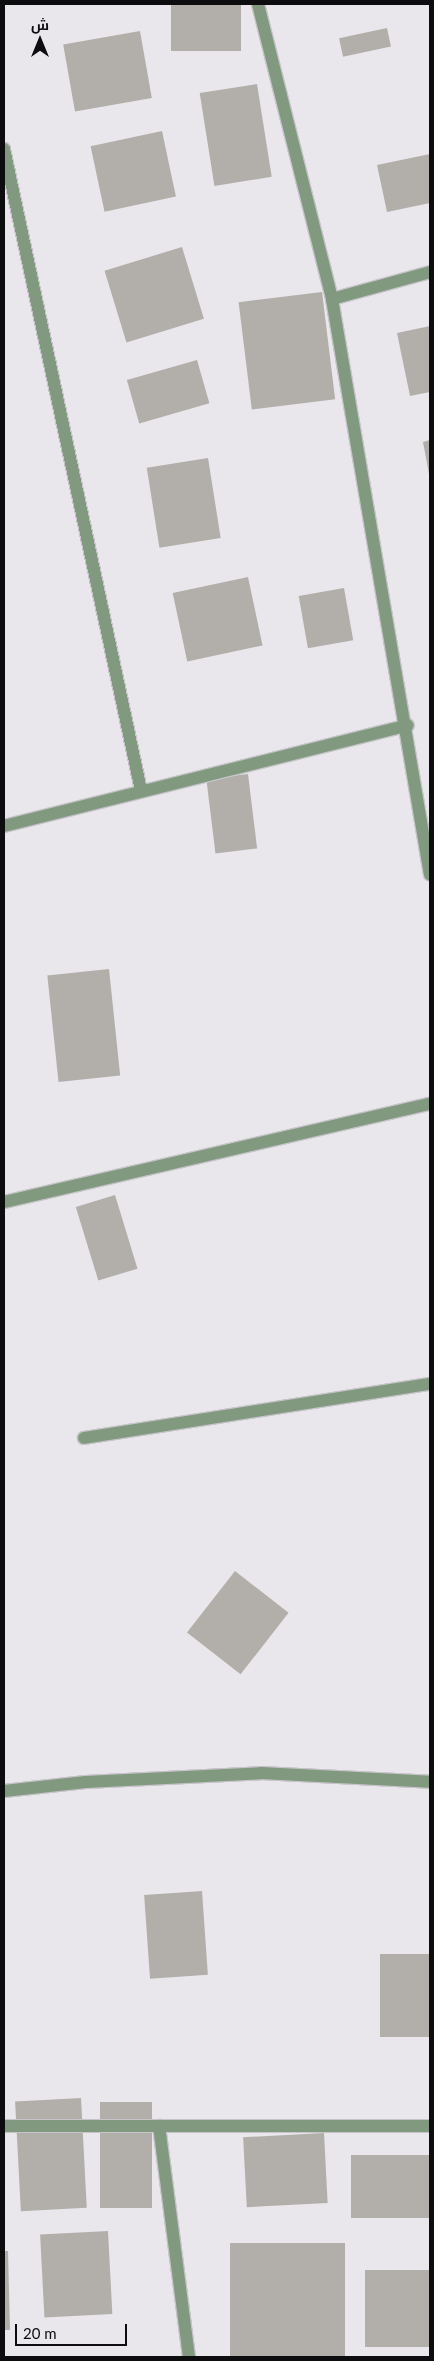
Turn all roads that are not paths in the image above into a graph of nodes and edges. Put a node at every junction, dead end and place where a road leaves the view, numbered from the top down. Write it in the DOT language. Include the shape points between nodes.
graph roads {
  1 [pos="258,4"];
  2 [pos="4,149"];
  3 [pos="430,272"];
  4 [pos="332,299"];
  5 [pos="408,725"];
  6 [pos="141,790"];
  7 [pos="4,826"];
  8 [pos="430,875"];
  9 [pos="430,1104"];
  10 [pos="4,1202"];
  11 [pos="430,1384"];
  12 [pos="84,1438"];
  13 [pos="430,1782"];
  14 [pos="4,1791"];
  15 [pos="4,2126"];
  16 [pos="159,2126"];
  17 [pos="430,2126"];
  18 [pos="189,2357"];
  1 -- 4 [label="street"];
  2 -- 6 [label="street"];
  3 -- 4 [label="street"];
  4 -- 5 [label="street"];
  5 -- 6 [label="street"];
  5 -- 8 [label="street"];
  6 -- 7 [label="street"];
  9 -- 10 [label="street"];
  11 -- 12 [label="street"];
  13 -- 14 [label="street" via="261,1773 86,1782"];
  15 -- 16 [label="street"];
  16 -- 17 [label="street"];
  16 -- 18 [label="street"];
}
